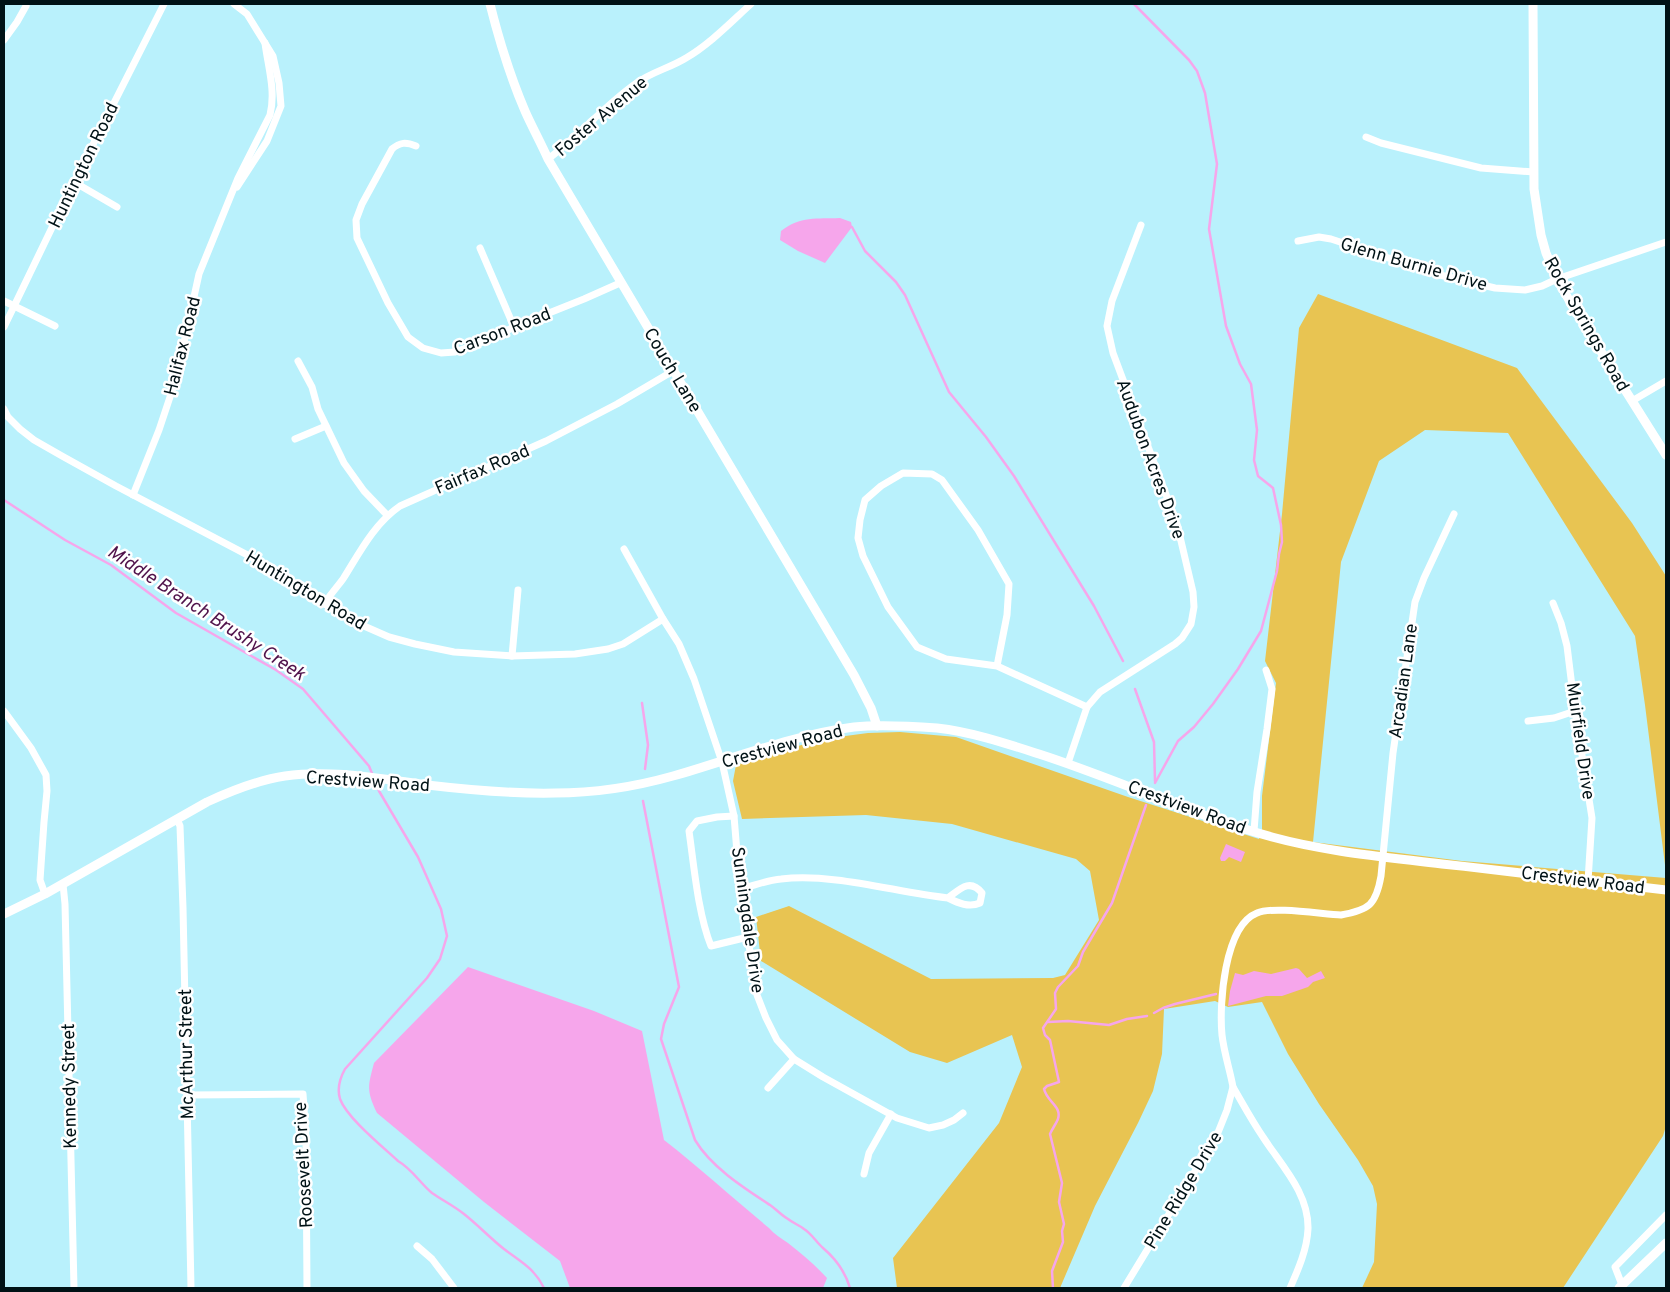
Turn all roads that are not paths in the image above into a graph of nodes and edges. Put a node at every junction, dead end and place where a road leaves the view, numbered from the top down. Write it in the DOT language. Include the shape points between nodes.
graph roads {
  1 [pos="164,4"];
  2 [pos="234,4"];
  3 [pos="490,4"];
  4 [pos="751,4"];
  5 [pos="1533,4"];
  6 [pos="26,6"];
  7 [pos="4,40"];
  8 [pos="1366,138"];
  9 [pos="416,146"];
  10 [pos="548,159"];
  11 [pos="1534,172"];
  12 [pos="74,182"];
  13 [pos="117,207"];
  14 [pos="1141,225"];
  15 [pos="1298,241"];
  16 [pos="1666,242"];
  17 [pos="480,248"];
  18 [pos="1558,279"];
  19 [pos="620,282"];
  20 [pos="4,301"];
  21 [pos="14,306"];
  22 [pos="55,326"];
  23 [pos="4,327"];
  24 [pos="514,327"];
  25 [pos="298,361"];
  26 [pos="673,371"];
  27 [pos="1666,380"];
  28 [pos="1632,401"];
  29 [pos="4,409"];
  30 [pos="326,426"];
  31 [pos="295,439"];
  32 [pos="1666,455"];
  33 [pos="133,495"];
  34 [pos="1454,514"];
  35 [pos="387,515"];
  36 [pos="624,549"];
  37 [pos="518,590"];
  38 [pos="1553,603"];
  39 [pos="324,604"];
  40 [pos="663,619"];
  41 [pos="512,656"];
  42 [pos="997,666"];
  43 [pos="1266,670"];
  44 [pos="1087,707"];
  45 [pos="1575,710"];
  46 [pos="4,711"];
  47 [pos="1528,721"];
  48 [pos="877,726"];
  49 [pos="722,762"];
  50 [pos="1068,763"];
  51 [pos="734,816"];
  52 [pos="177,819"];
  53 [pos="1254,832"];
  54 [pos="1382,856"];
  55 [pos="1588,881"];
  56 [pos="63,884"];
  57 [pos="740,889"];
  58 [pos="1666,890"];
  59 [pos="44,894"];
  60 [pos="948,898"];
  61 [pos="4,914"];
  62 [pos="748,937"];
  63 [pos="794,1059"];
  64 [pos="1234,1087"];
  65 [pos="768,1088"];
  66 [pos="187,1096"];
  67 [pos="963,1113"];
  68 [pos="891,1114"];
  69 [pos="864,1174"];
  70 [pos="1666,1215"];
  71 [pos="1666,1243"];
  72 [pos="417,1246"];
  73 [pos="1621,1287"];
  74 [pos="74,1288"];
  75 [pos="191,1288"];
  76 [pos="307,1288"];
  77 [pos="454,1288"];
  78 [pos="1124,1288"];
  79 [pos="1290,1288"];
  1 -- 12 [label="street, Huntington Road"];
  2 -- 33 [label="street, Halifax Road" via="247,14 273,56 280,83 281,106 267,141 230,198 199,274 176,379"];
  3 -- 10 [label="street, Couch Lane" via="515,86"];
  4 -- 10 [label="street, Foster Avenue" via="702,47 635,84"];
  5 -- 11 [label="street, Rock Springs Road"];
  6 -- 7 [label="street"];
  8 -- 11 [label="street" via="1480,168"];
  9 -- 24 [label="street, Carson Road" via="407,142 392,148 356,220 357,238 388,303 408,336 423,348 441,353 455,352"];
  10 -- 19 [label="street, Couch Lane"];
  11 -- 18 [label="street, Rock Springs Road" via="1535,204 1541,235"];
  12 -- 13 [label="street"];
  12 -- 21 [label="street, Huntington Road"];
  14 -- 44 [label="street, Audubon Acres Drive" via="1112,301 1107,326 1113,353 1177,524 1194,607 1191,624 1182,638 1100,692"];
  15 -- 18 [label="street, Glenn Burnie Drive" via="1319,237 1331,239 1440,275 1495,288 1526,290"];
  16 -- 18 [label="street, Glenn Burnie Drive"];
  17 -- 24 [label="street"];
  18 -- 28 [label="street, Rock Springs Road"];
  19 -- 24 [label="street, Carson Road"];
  19 -- 26 [label="street, Couch Lane"];
  20 -- 21 [label="street"];
  21 -- 22 [label="street"];
  21 -- 23 [label="street, Huntington Road"];
  25 -- 30 [label="street" via="312,387"];
  26 -- 35 [label="street, Fairfax Road" via="577,426 400,506"];
  26 -- 48 [label="street, Couch Lane" via="854,675 872,708"];
  27 -- 28 [label="street"];
  28 -- 32 [label="street, Rock Springs Road"];
  29 -- 33 [label="street, Huntington Road" via="8,417 34,440"];
  30 -- 31 [label="street"];
  30 -- 35 [label="street" via="344,464"];
  33 -- 39 [label="street, Huntington Road" via="260,561"];
  34 -- 54 [label="street, Arcadian Lane" via="1415,602 1392,753"];
  35 -- 39 [label="street, Fairfax Road" via="364,543"];
  36 -- 40 [label="street"];
  37 -- 41 [label="street"];
  38 -- 45 [label="street, Muirfield Drive" via="1562,623"];
  39 -- 41 [label="street, Huntington Road" via="369,629 414,644 454,652"];
  40 -- 41 [label="street, Huntington Road" via="623,644 608,649 575,654"];
  40 -- 49 [label="street" via="679,644 694,679"];
  42 -- 42 [label="street" via="946,659 917,648 888,606 863,556 858,538 865,500 903,473 932,474 942,480 978,530 1008,584 1007,615"];
  42 -- 44 [label="street"];
  43 -- 53 [label="street" via="1272,689"];
  44 -- 50 [label="street, Audubon Acres Drive"];
  45 -- 47 [label="street" via="1554,718"];
  45 -- 55 [label="street, Muirfield Drive" via="1592,818"];
  46 -- 59 [label="street" via="46,775 48,791 40,880"];
  48 -- 49 [label="street, Crestview Road" via="793,740"];
  48 -- 50 [label="street, Crestview Road" via="939,728 990,738"];
  49 -- 51 [label="street, Sunningdale Drive"];
  49 -- 52 [label="street, Crestview Road" via="629,786 579,793 510,793 362,777 289,776 263,780 232,791"];
  50 -- 53 [label="street, Crestview Road"];
  51 -- 57 [label="street, Sunningdale Drive"];
  51 -- 62 [label="street" via="697,821 689,831 699,898 711,946"];
  52 -- 56 [label="street, Crestview Road"];
  52 -- 66 [label="street, McArthur Street" via="181,845"];
  53 -- 54 [label="street, Crestview Road" via="1318,847"];
  54 -- 55 [label="street, Crestview Road"];
  54 -- 64 [label="street" via="1378,895 1362,909 1341,915 1263,911 1250,916 1240,930 1232,944 1227,965 1221,1010 1222,1036"];
  55 -- 58 [label="street, Crestview Road"];
  56 -- 59 [label="street, Crestview Road"];
  56 -- 74 [label="street, Kennedy Street"];
  57 -- 60 [label="street" via="780,879 813,879 846,881"];
  57 -- 62 [label="street, Sunningdale Drive"];
  59 -- 61 [label="street, Crestview Road"];
  62 -- 63 [label="street, Sunningdale Drive" via="757,995 777,1040"];
  63 -- 65 [label="street"];
  63 -- 68 [label="street, Sunningdale Drive"];
  64 -- 78 [label="street, Pine Ridge Drive" via="1217,1135"];
  64 -- 79 [label="street" via="1253,1123 1298,1189 1306,1214 1308,1230 1304,1249"];
  66 -- 75 [label="street, McArthur Street"];
  66 -- 76 [label="street, Roosevelt Drive" via="303,1094"];
  67 -- 68 [label="street, Sunningdale Drive" via="943,1126 929,1128"];
  68 -- 69 [label="street" via="869,1153"];
  70 -- 73 [label="street" via="1615,1267"];
  71 -- 73 [label="street"];
  72 -- 77 [label="street" via="432,1259"];
}
